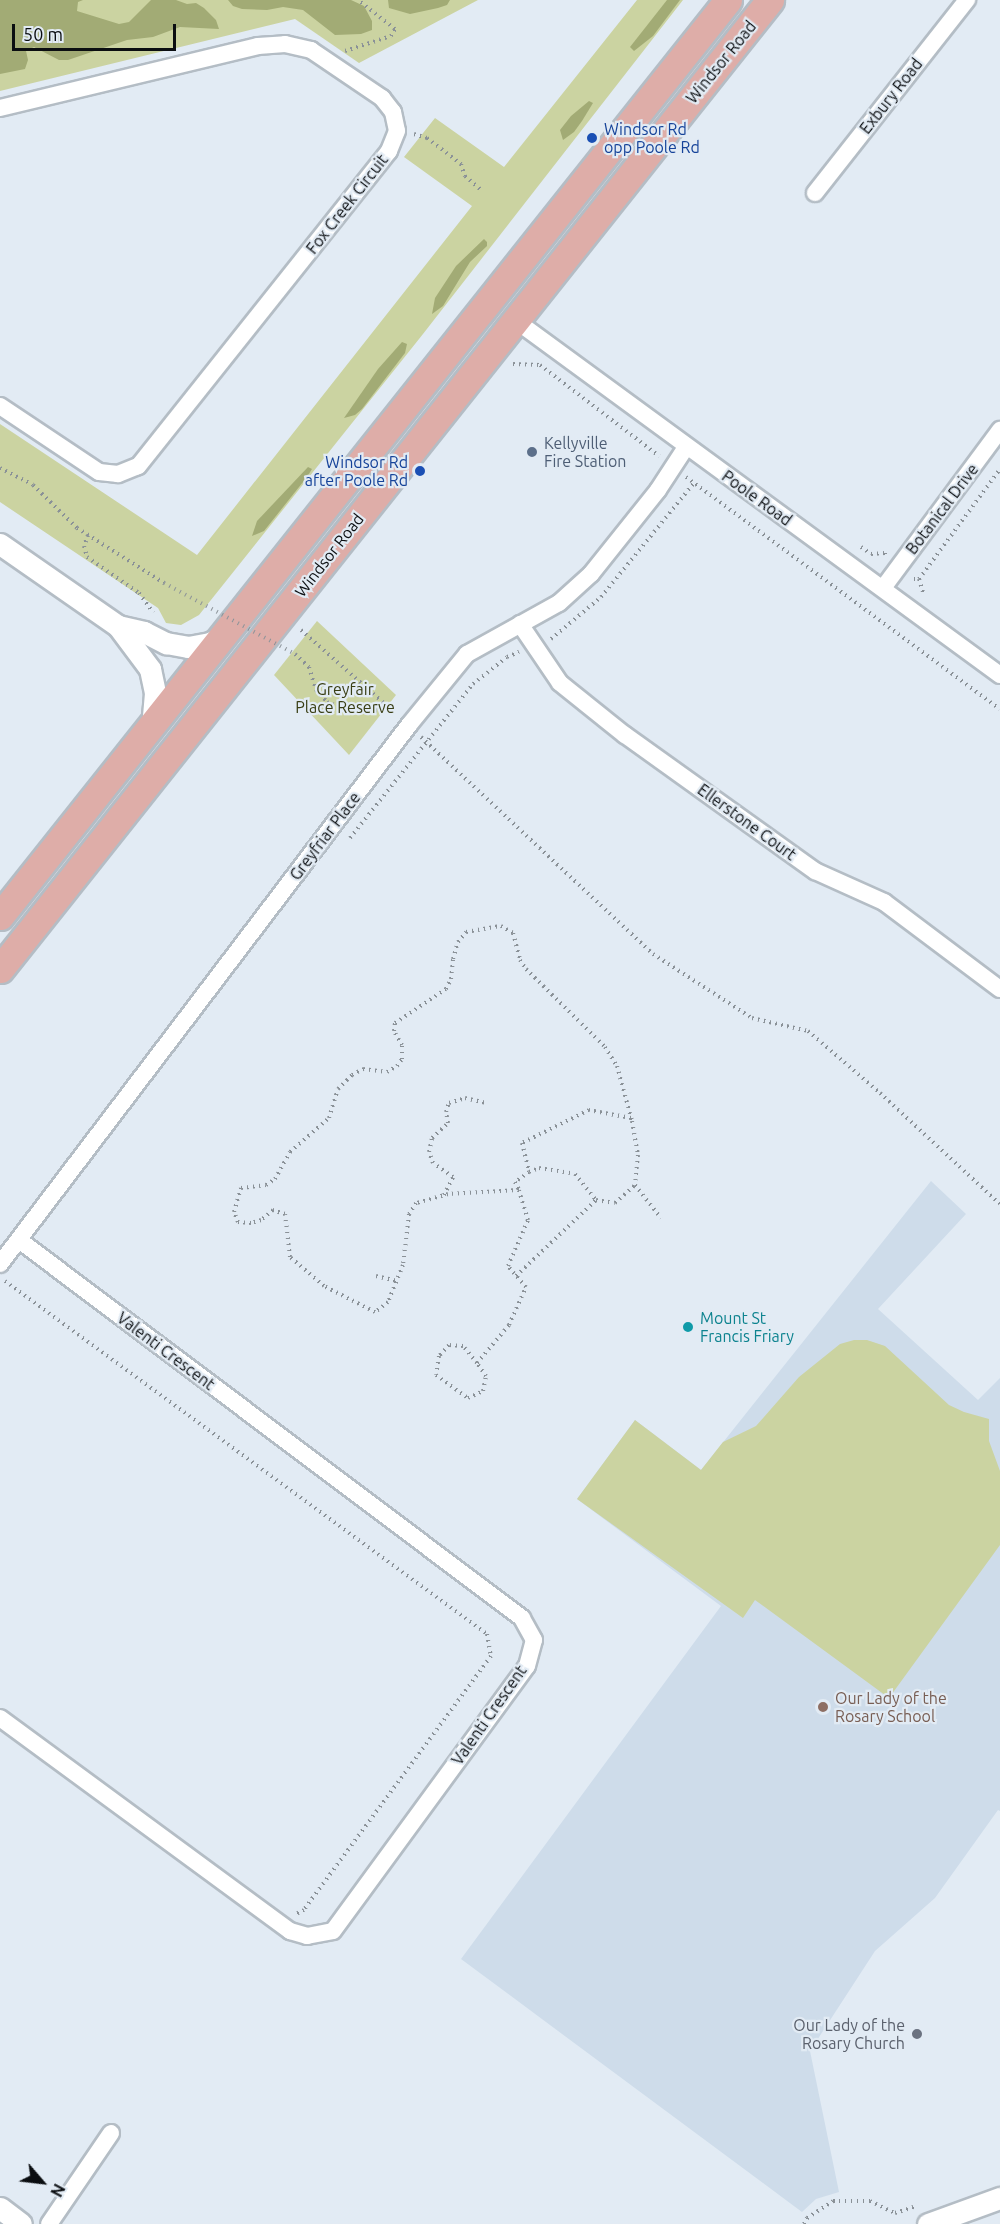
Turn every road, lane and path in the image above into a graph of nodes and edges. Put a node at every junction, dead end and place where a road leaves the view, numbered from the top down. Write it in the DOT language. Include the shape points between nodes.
graph roads {
  1 [pos="358,0"];
  2 [pos="728,0"];
  3 [pos="770,0"];
  4 [pos="968,0"];
  5 [pos="330,62"];
  6 [pos="0,108"];
  7 [pos="396,129"];
  8 [pos="480,189"];
  9 [pos="815,193"];
  10 [pos="515,320"];
  11 [pos="513,364"];
  12 [pos="0,406"];
  13 [pos="1000,430"];
  14 [pos="686,447"];
  15 [pos="673,467"];
  16 [pos="0,468"];
  17 [pos="1000,469"];
  18 [pos="694,483"];
  19 [pos="88,535"];
  20 [pos="0,544"];
  21 [pos="919,579"];
  22 [pos="883,588"];
  23 [pos="149,605"];
  24 [pos="520,624"];
  25 [pos="118,626"];
  26 [pos="301,630"];
  27 [pos="222,636"];
  28 [pos="534,645"];
  29 [pos="1000,675"];
  30 [pos="1000,709"];
  31 [pos="394,712"];
  32 [pos="152,725"];
  33 [pos="409,725"];
  34 [pos="427,742"];
  35 [pos="344,845"];
  36 [pos="0,916"];
  37 [pos="0,969"];
  38 [pos="1000,989"];
  39 [pos="486,1103"];
  40 [pos="631,1118"];
  41 [pos="529,1172"];
  42 [pos="634,1185"];
  43 [pos="519,1190"];
  44 [pos="443,1196"];
  45 [pos="596,1200"];
  46 [pos="1000,1204"];
  47 [pos="661,1218"];
  48 [pos="19,1240"];
  49 [pos="0,1264"];
  50 [pos="376,1276"];
  51 [pos="516,1276"];
  52 [pos="0,1277"];
  53 [pos="397,1281"];
  54 [pos="477,1363"];
  55 [pos="0,1718"];
  56 [pos="294,1915"];
  57 [pos="111,2133"];
  58 [pos="1000,2198"];
  59 [pos="0,2208"];
  60 [pos="923,2215"];
  61 [pos="21,2224"];
  62 [pos="49,2224"];
  63 [pos="804,2224"];
  1 -- 5 [label="path" via="395,29 391,36 347,49"];
  2 -- 27 [label="main road, Windsor Road"];
  3 -- 10 [label="main road, Windsor Road"];
  4 -- 9 [label="street, Exbury Road"];
  5 -- 6 [label="street" via="298,46 271,44"];
  5 -- 7 [label="street" via="382,98 393,112"];
  7 -- 8 [label="path" via="427,138 461,164 465,176"];
  7 -- 12 [label="street, Fox Creek Circuit" via="389,151 138,466 118,474 99,472"];
  10 -- 14 [label="street, Poole Road"];
  10 -- 37 [label="main road, Windsor Road"];
  11 -- 15 [label="path" via="540,365"];
  13 -- 22 [label="street, Botanical Drive"];
  14 -- 15 [label="street, Greyfriar Place"];
  14 -- 22 [label="street, Poole Road"];
  15 -- 18 [label="path"];
  15 -- 24 [label="street, Greyfriar Place" via="591,574 559,603"];
  16 -- 19 [label="path" via="27,481"];
  17 -- 21 [label="path"];
  18 -- 28 [label="path" via="601,597 552,638"];
  18 -- 30 [label="path"];
  19 -- 23 [label="path" via="84,546 87,556 139,593"];
  19 -- 31 [label="path, bridge" via="145,573 299,656 309,667 316,690 327,702 340,707"];
  20 -- 25 [label="street"];
  22 -- 29 [label="street, Poole Road"];
  24 -- 28 [label="street, Ellerstone Court"];
  24 -- 33 [label="street, Greyfriar Place" via="467,654"];
  25 -- 27 [label="street" via="188,647"];
  25 -- 32 [label="street" via="150,669 155,693"];
  26 -- 31 [label="path"];
  27 -- 32 [label="main road, Windsor Road"];
  28 -- 34 [label="path" via="507,657 473,684"];
  28 -- 38 [label="street, Ellerstone Court" via="560,683 625,735 815,871 884,903"];
  31 -- 33 [label="path"];
  32 -- 36 [label="main road, Windsor Road"];
  33 -- 34 [label="path"];
  33 -- 48 [label="street, Greyfriar Place"];
  34 -- 35 [label="path"];
  34 -- 46 [label="path" via="654,954 752,1018 808,1031"];
  39 -- 44 [label="path" via="465,1098 449,1103 448,1123 432,1138 429,1152 433,1163 453,1177"];
  40 -- 41 [label="path" via="589,1110 522,1143"];
  40 -- 42 [label="path" via="638,1155"];
  40 -- 53 [label="path" via="617,1066 605,1047 526,969 513,933 501,926 466,932 458,942 446,989 395,1023 394,1031 402,1045 402,1059 397,1066 387,1072 363,1069 352,1076 338,1089 329,1118 290,1152 276,1179 266,1185 240,1188 234,1212 238,1222 250,1223 273,1210 285,1214 290,1257 324,1286 375,1312 388,1302"];
  41 -- 43 [label="path" via="515,1182"];
  41 -- 45 [label="path" via="539,1168 575,1174"];
  42 -- 45 [label="path" via="615,1203"];
  42 -- 47 [label="path"];
  43 -- 44 [label="path"];
  43 -- 51 [label="path" via="528,1220 508,1266"];
  44 -- 53 [label="path" via="416,1203 409,1214 403,1265"];
  45 -- 51 [label="path"];
  48 -- 49 [label="street, Greyfriar Place"];
  48 -- 55 [label="street, Valenti Crescent" via="522,1618 534,1640 526,1666 333,1931 308,1936 290,1931"];
  50 -- 53 [label="path"];
  51 -- 54 [label="path" via="526,1287 509,1325"];
  52 -- 56 [label="path" via="487,1634 491,1656 304,1910"];
  54 -- 54 [label="path" via="486,1376 483,1391 468,1398 436,1375 439,1356 449,1345 463,1346"];
  57 -- 62 [label="street"];
  58 -- 60 [label="street"];
  59 -- 61 [label="street"];
  60 -- 63 [label="path" via="896,2213 870,2200 833,2201 807,2217"];
}
